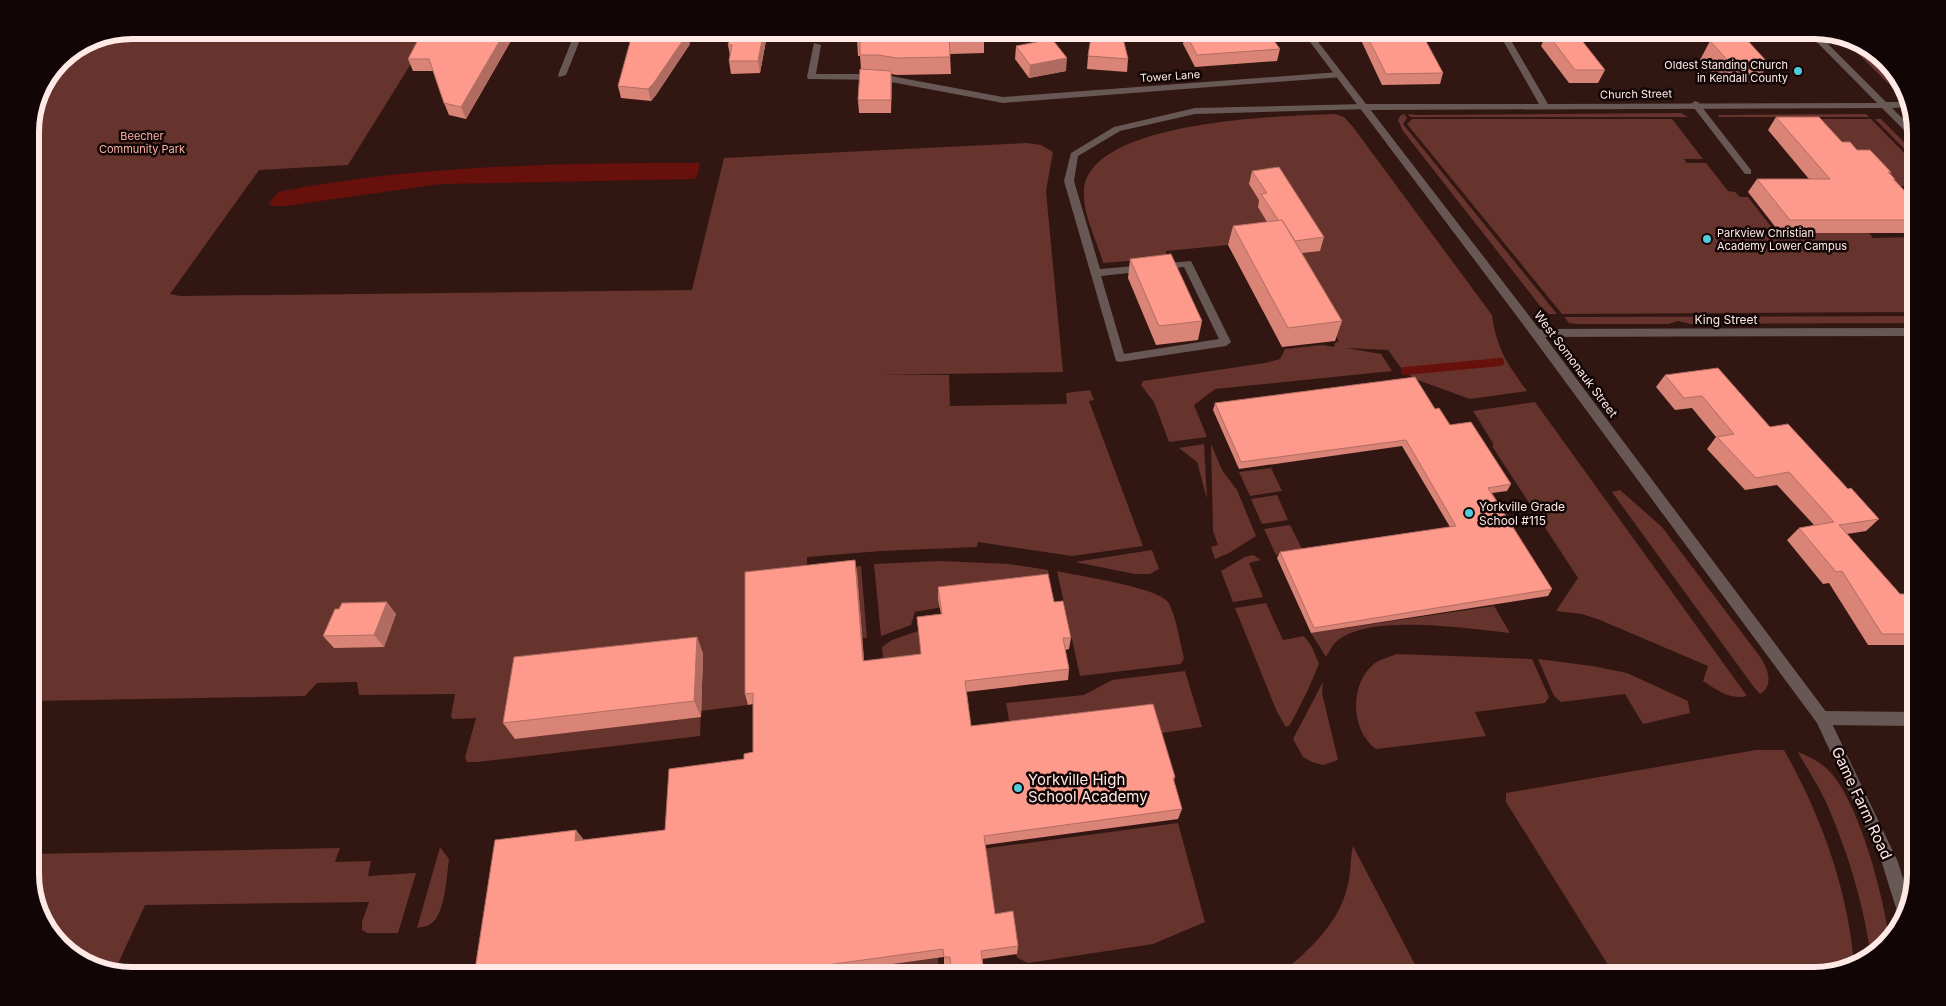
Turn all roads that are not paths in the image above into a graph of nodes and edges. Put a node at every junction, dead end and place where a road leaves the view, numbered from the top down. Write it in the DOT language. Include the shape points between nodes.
graph roads {
  1 [pos="576,39"];
  2 [pos="1312,39"];
  3 [pos="1506,39"];
  4 [pos="1818,39"];
  5 [pos="816,45"];
  6 [pos="562,75"];
  7 [pos="1339,75"];
  8 [pos="1695,104"];
  9 [pos="1884,104"];
  10 [pos="1903,105"];
  11 [pos="1545,106"];
  12 [pos="1364,107"];
  13 [pos="1907,128"];
  14 [pos="1748,172"];
  15 [pos="1095,273"];
  16 [pos="1907,332"];
  17 [pos="1535,333"];
  18 [pos="1822,718"];
  19 [pos="1907,719"];
  20 [pos="1902,904"];
  1 -- 6 [label="street"];
  2 -- 7 [label="street, West Somonauk Street"];
  3 -- 11 [label="street"];
  4 -- 9 [label="street"];
  5 -- 7 [label="street, Tower Lane" via="811,77 880,77 1003,100"];
  7 -- 12 [label="street, West Somonauk Street"];
  8 -- 9 [label="street, Church Street"];
  8 -- 11 [label="street, Church Street"];
  8 -- 14 [label="street"];
  9 -- 10 [label="street, Church Street"];
  9 -- 13 [label="street"];
  11 -- 12 [label="street, Church Street"];
  12 -- 15 [label="street, Church Street" via="1195,111 1117,128 1074,155 1069,181"];
  12 -- 17 [label="street, West Somonauk Street"];
  15 -- 15 [label="street, Church Street" via="1187,263 1226,342 1120,358"];
  16 -- 17 [label="street, King Street"];
  17 -- 18 [label="street, West Somonauk Street"];
  18 -- 19 [label="street"];
  18 -- 20 [label="street, Game Farm Road" via="1890,862"];
}
